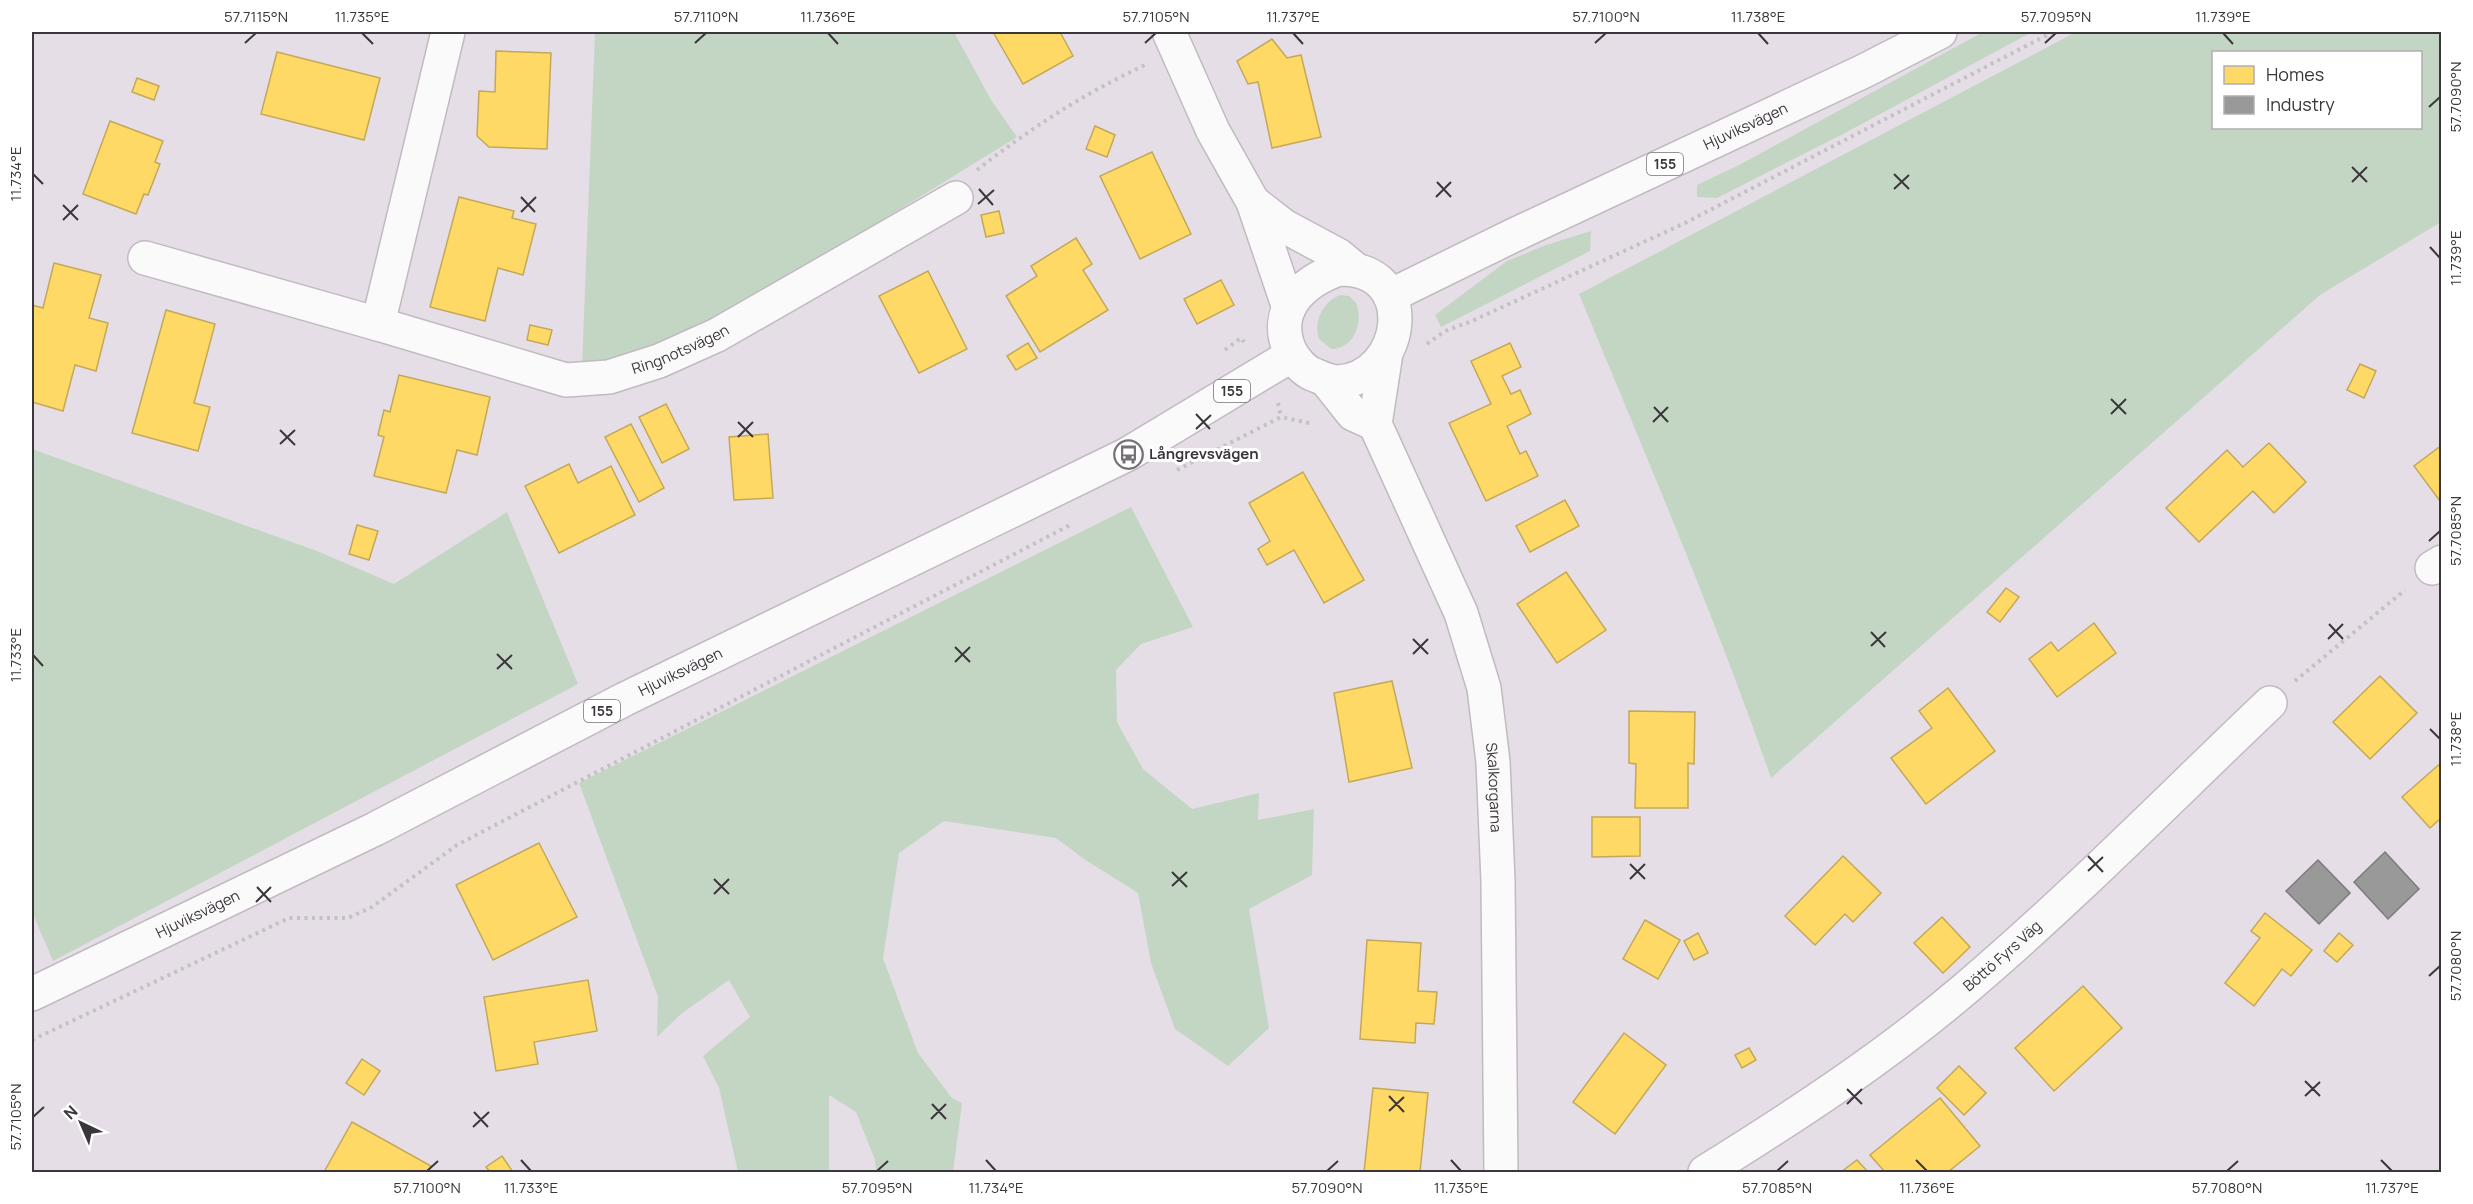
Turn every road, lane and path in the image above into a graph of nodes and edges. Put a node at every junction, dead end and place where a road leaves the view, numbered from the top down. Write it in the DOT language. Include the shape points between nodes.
graph roads {
  1 [pos="448,32"];
  2 [pos="1940,32"];
  3 [pos="2053,32"];
  4 [pos="1172,41"];
  5 [pos="956,198"];
  6 [pos="1253,202"];
  7 [pos="145,258"];
  8 [pos="1355,269"];
  9 [pos="1390,296"];
  10 [pos="1289,308"];
  11 [pos="378,324"];
  12 [pos="1425,346"];
  13 [pos="1386,353"];
  14 [pos="1292,355"];
  15 [pos="1326,380"];
  16 [pos="1314,424"];
  17 [pos="1375,424"];
  18 [pos="1167,475"];
  19 [pos="1082,519"];
  20 [pos="2437,565"];
  21 [pos="2270,703"];
  22 [pos="32,994"];
  23 [pos="32,1040"];
  24 [pos="1502,1173"];
  25 [pos="1706,1173"];
  1 -- 11 [label="street"];
  2 -- 9 [label="street, Hjuviksvägen / 155"];
  3 -- 12 [label="path" via="1685,223 1445,331"];
  4 -- 5 [label="path" via="1025,132 964,180"];
  4 -- 6 [label="street" via="1213,131"];
  5 -- 11 [label="street, Ringnotsvägen" via="717,335 659,361 609,377 566,380"];
  6 -- 8 [label="street" via="1284,226 1338,255"];
  6 -- 10 [label="street"];
  7 -- 11 [label="street, Ringnotsvägen"];
  8 -- 9 [label="street" via="1370,274"];
  8 -- 10 [label="street" via="1339,269 1309,282"];
  9 -- 13 [label="street" via="1396,326"];
  10 -- 14 [label="street" via="1284,324"];
  13 -- 15 [label="street" via="1359,376 1338,382"];
  13 -- 17 [label="street"];
  14 -- 15 [label="street" via="1307,372"];
  14 -- 22 [label="street, Hjuviksvägen / 155" via="1128,454 625,699 375,829"];
  15 -- 17 [label="street" via="1353,414"];
  16 -- 18 [label="path" via="1281,417"];
  17 -- 24 [label="street, Skalkorgarna" via="1461,613 1484,688 1493,762 1498,892"];
  19 -- 23 [label="path" via="457,845 372,907 348,918 289,918"];
  20 -- 21 [label="path"];
  21 -- 25 [label="street, Böttö Fyrs Väg" via="1965,990 1818,1101"];
}
